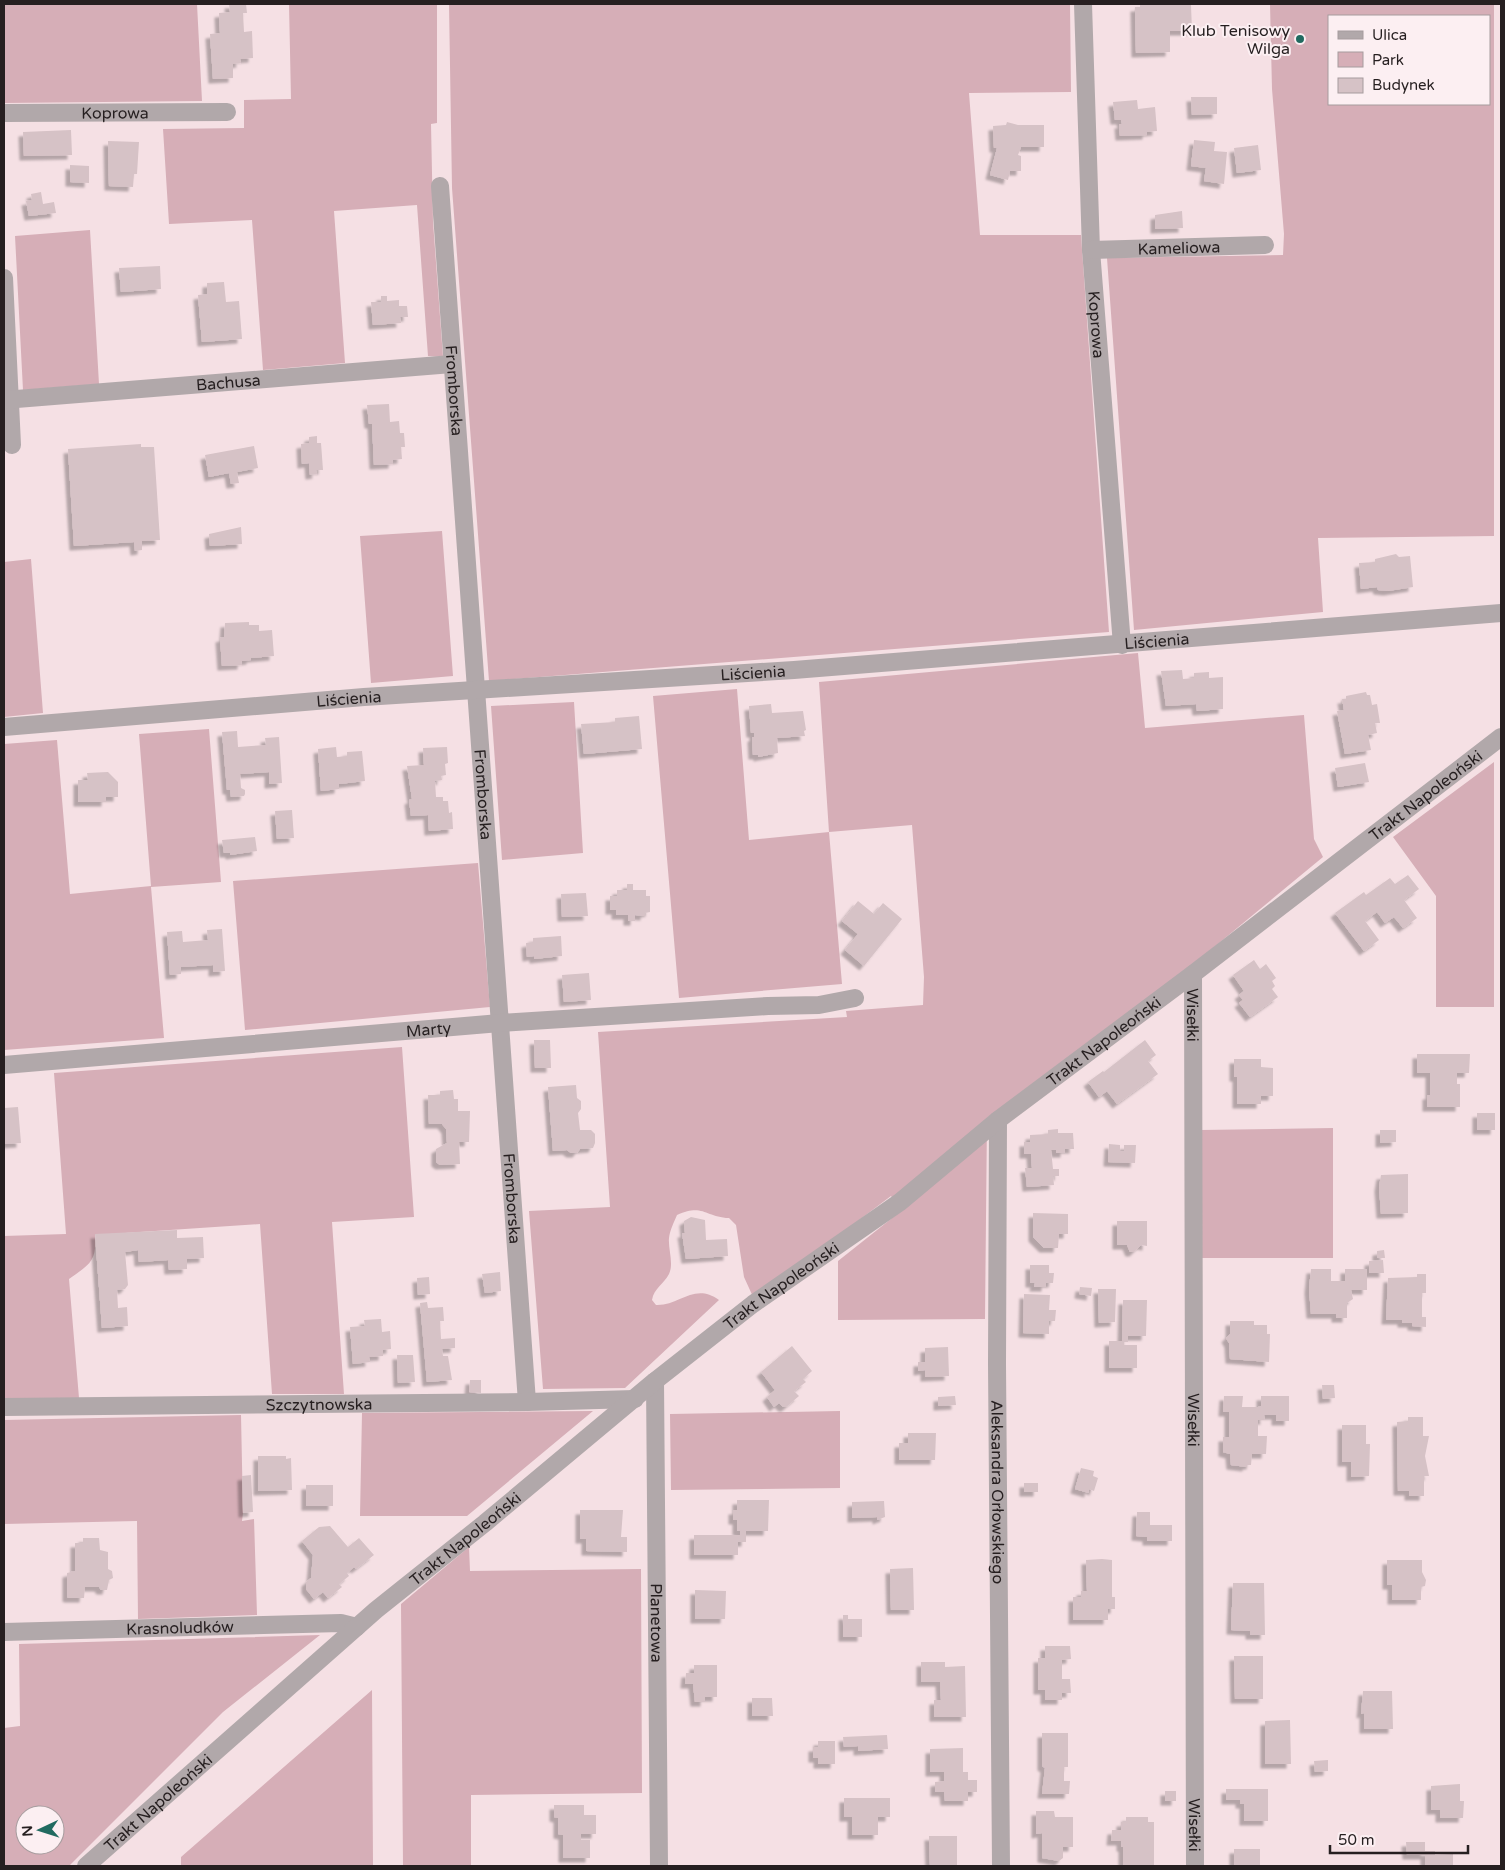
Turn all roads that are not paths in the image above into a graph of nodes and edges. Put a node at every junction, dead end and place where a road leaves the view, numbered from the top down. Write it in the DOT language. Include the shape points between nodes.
graph roads {
  1 [pos="1083,4"];
  2 [pos="227,112"];
  3 [pos="4,113"];
  4 [pos="440,186"];
  5 [pos="1265,244"];
  6 [pos="1091,250"];
  7 [pos="4,278"];
  8 [pos="452,364"];
  9 [pos="7,400"];
  10 [pos="12,445"];
  11 [pos="1501,613"];
  12 [pos="1122,644"];
  13 [pos="475,689"];
  14 [pos="4,727"];
  15 [pos="1501,737"];
  16 [pos="1193,974"];
  17 [pos="855,998"];
  18 [pos="500,1023"];
  19 [pos="4,1066"];
  20 [pos="998,1120"];
  21 [pos="655,1381"];
  22 [pos="635,1399"];
  23 [pos="527,1402"];
  24 [pos="4,1407"];
  25 [pos="357,1627"];
  26 [pos="4,1632"];
  27 [pos="86,1866"];
  28 [pos="659,1866"];
  29 [pos="1002,1866"];
  30 [pos="1195,1866"];
  1 -- 6 [label="street, Koprowa"];
  2 -- 3 [label="street, Koprowa"];
  4 -- 8 [label="street, Fromborska"];
  5 -- 6 [label="street, Kameliowa"];
  6 -- 12 [label="street, Koprowa"];
  7 -- 9 [label="street"];
  8 -- 9 [label="street, Bachusa"];
  8 -- 13 [label="street, Fromborska"];
  9 -- 10 [label="street"];
  11 -- 12 [label="street, Liścienia"];
  12 -- 13 [label="street, Liścienia" via="794,670"];
  13 -- 14 [label="street, Liścienia"];
  13 -- 18 [label="street, Fromborska"];
  15 -- 16 [label="street, Trakt Napoleoński"];
  16 -- 20 [label="street, Trakt Napoleoński"];
  16 -- 30 [label="street, Wisełki"];
  17 -- 18 [label="street, Marty" via="819,1005"];
  18 -- 19 [label="street, Marty"];
  18 -- 23 [label="street, Fromborska"];
  20 -- 21 [label="street, Trakt Napoleoński" via="900,1202 753,1304"];
  20 -- 29 [label="street, Aleksandra Orłowskiego"];
  21 -- 22 [label="street, Trakt Napoleoński"];
  21 -- 28 [label="street, Planetowa"];
  22 -- 23 [label="street, Szczytnowska"];
  22 -- 25 [label="street, Trakt Napoleoński"];
  23 -- 24 [label="street, Szczytnowska"];
  25 -- 26 [label="street, Krasnoludków" via="341,1623"];
  25 -- 27 [label="street, Trakt Napoleoński"];
}
